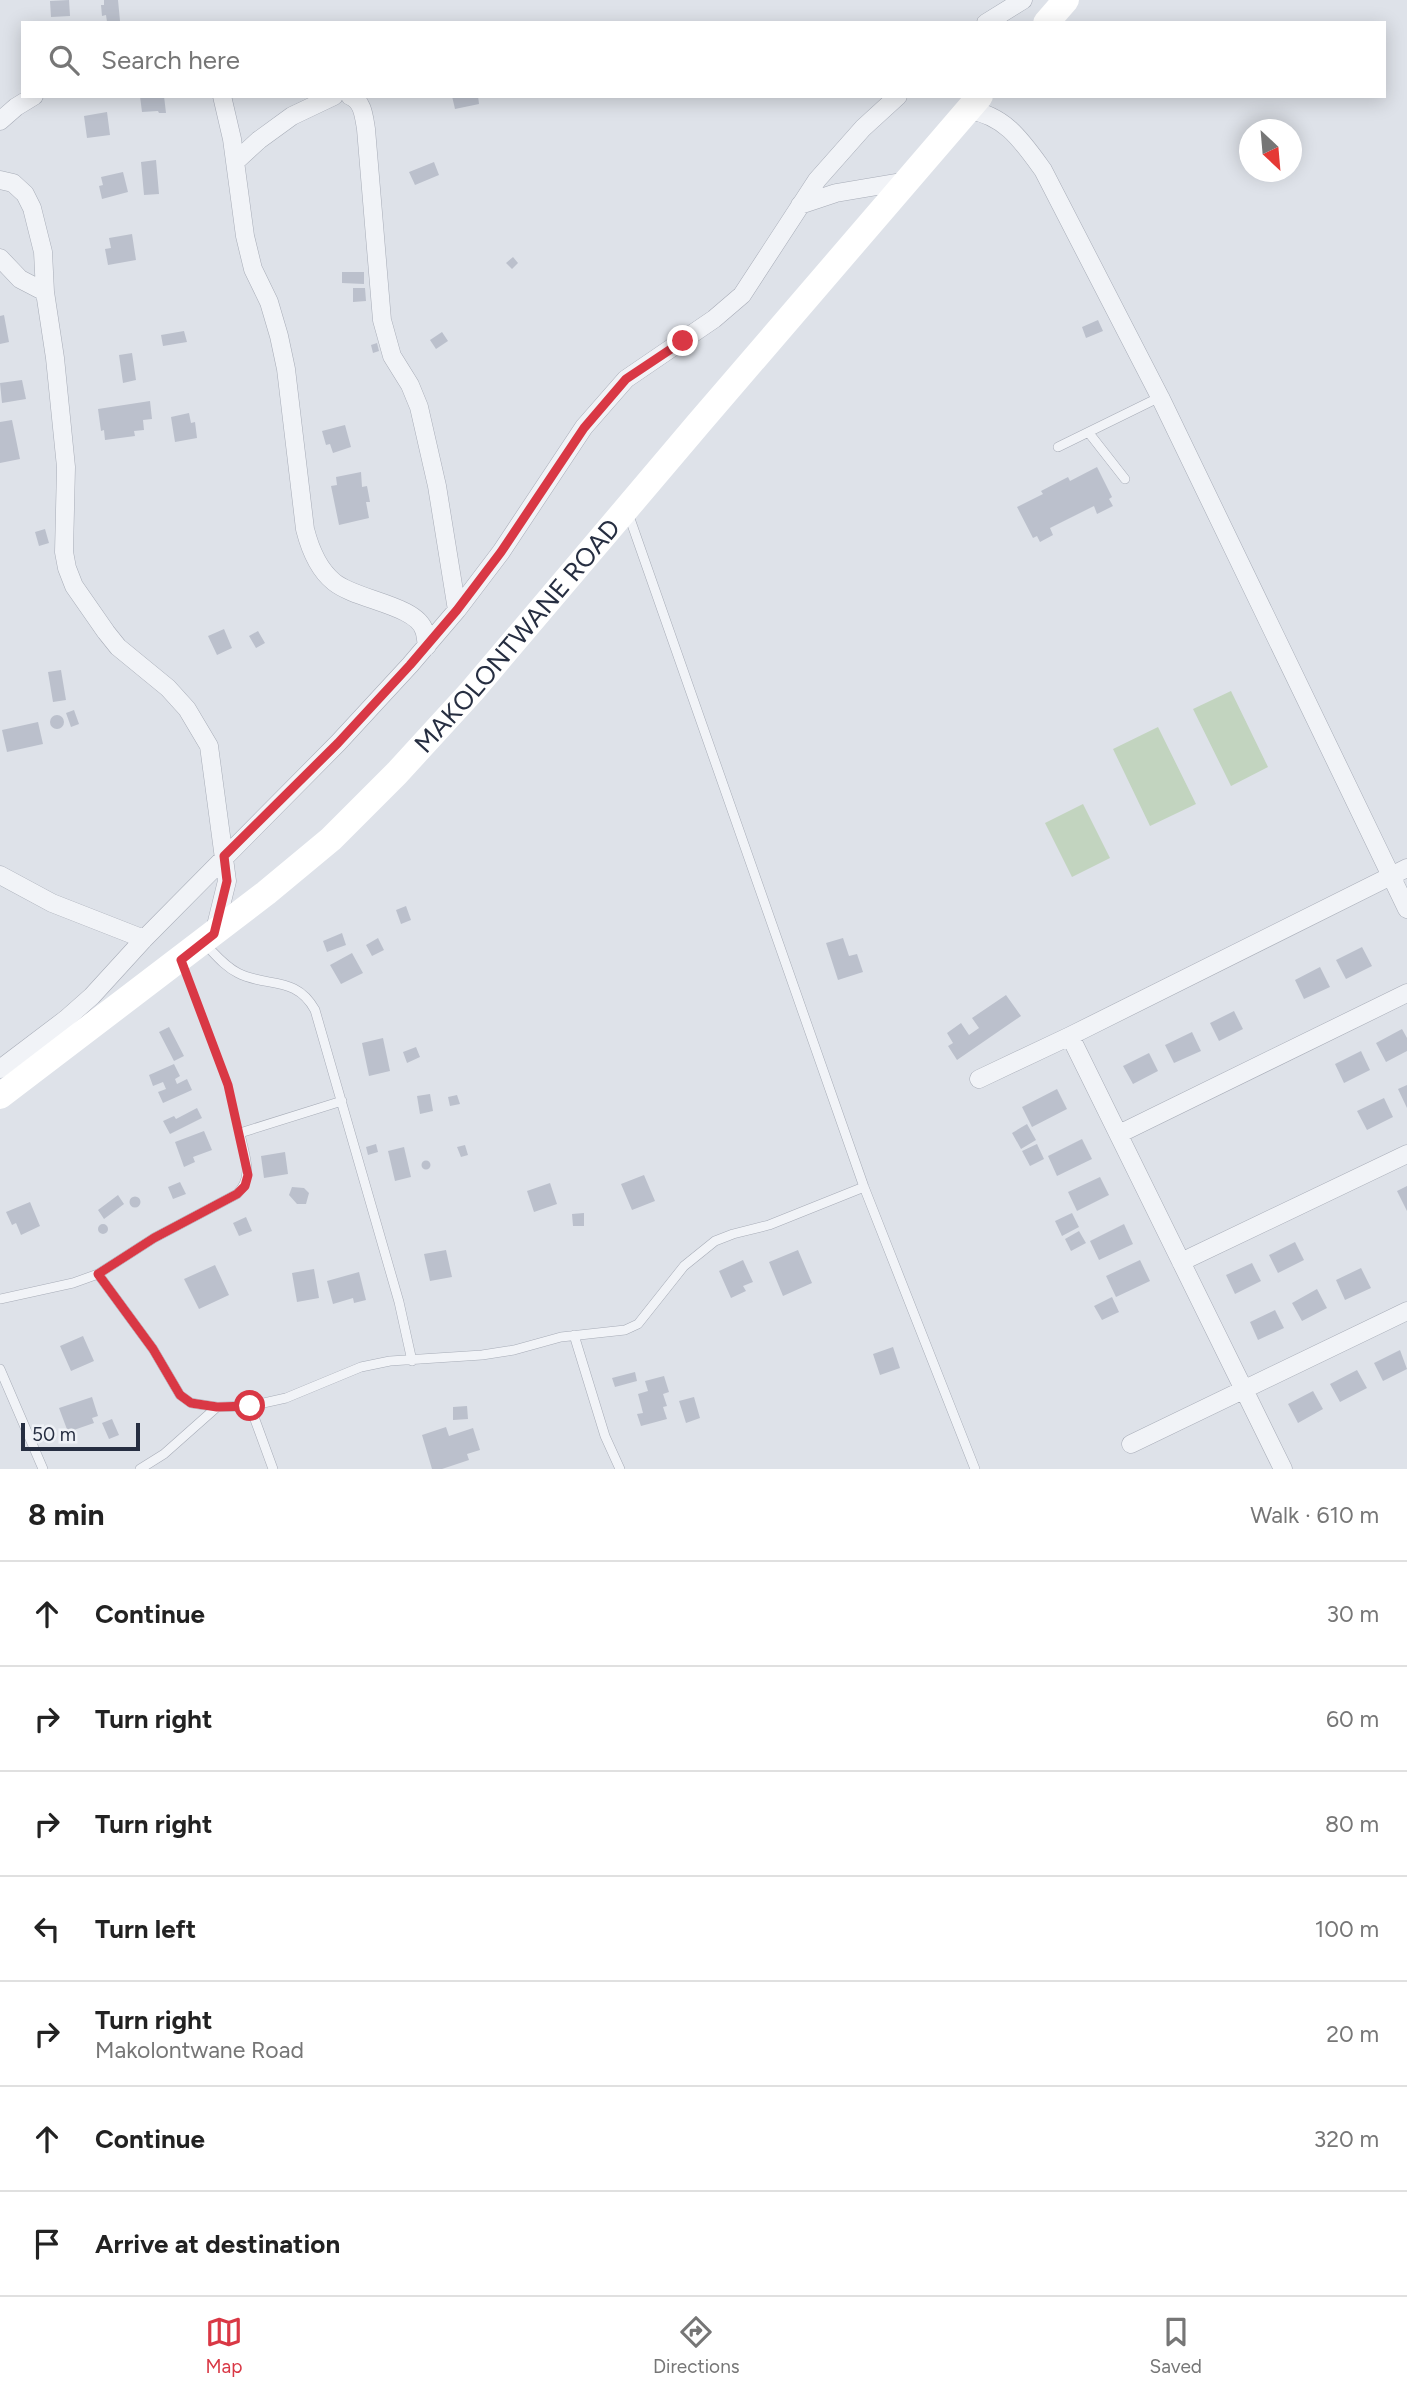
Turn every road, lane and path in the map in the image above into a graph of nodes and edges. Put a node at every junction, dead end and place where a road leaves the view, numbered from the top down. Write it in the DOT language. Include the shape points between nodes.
graph roads {
  1 [pos="1023,0"];
  2 [pos="1066,0"];
  3 [pos="989,21"];
  4 [pos="1048,21"];
  5 [pos="31,98"];
  6 [pos="222,98"];
  7 [pos="330,98"];
  8 [pos="355,98"];
  9 [pos="896,98"];
  10 [pos="974,103"];
  11 [pos="0,121"];
  12 [pos="235,162"];
  13 [pos="0,180"];
  14 [pos="907,181"];
  15 [pos="800,205"];
  16 [pos="0,258"];
  17 [pos="45,292"];
  18 [pos="1160,397"];
  19 [pos="1089,433"];
  20 [pos="1058,447"];
  21 [pos="1125,479"];
  22 [pos="626,509"];
  23 [pos="457,610"];
  24 [pos="427,646"];
  25 [pos="224,856"];
  26 [pos="1399,872"];
  27 [pos="0,875"];
  28 [pos="1407,909"];
  29 [pos="208,938"];
  30 [pos="144,939"];
  31 [pos="181,960"];
  32 [pos="1407,993"];
  33 [pos="1070,1036"];
  34 [pos="0,1069"];
  35 [pos="979,1079"];
  36 [pos="0,1096"];
  37 [pos="342,1101"];
  38 [pos="240,1133"];
  39 [pos="1119,1134"];
  40 [pos="1407,1154"];
  41 [pos="864,1186"];
  42 [pos="1181,1262"];
  43 [pos="98,1274"];
  44 [pos="0,1299"];
  45 [pos="1407,1311"];
  46 [pos="574,1335"];
  47 [pos="412,1361"];
  48 [pos="0,1369"];
  49 [pos="1245,1390"];
  50 [pos="250,1406"];
  51 [pos="217,1407"];
  52 [pos="1130,1444"];
  53 [pos="43,1469"];
  54 [pos="141,1469"];
  55 [pos="273,1469"];
  56 [pos="620,1469"];
  57 [pos="975,1469"];
  58 [pos="1283,1469"];
  1 -- 3 [label="street"];
  2 -- 4 [label="main road"];
  5 -- 11 [label="street"];
  6 -- 12 [label="street"];
  7 -- 12 [label="street" via="292,116"];
  8 -- 23 [label="street" via="366,130 382,320 392,356 419,407"];
  9 -- 15 [label="street" via="836,157"];
  10 -- 14 [label="main road, MAKOLONTWANE ROAD"];
  10 -- 18 [label="street" via="1020,139 1043,170"];
  12 -- 24 [label="street" via="253,270 272,309 284,358 309,544 335,583 415,617"];
  13 -- 17 [label="street" via="21,189 32,208 43,253"];
  14 -- 15 [label="street" via="836,193"];
  14 -- 22 [label="main road, MAKOLONTWANE ROAD"];
  15 -- 23 [label="street" via="741,295 626,379 592,418"];
  16 -- 17 [label="street" via="20,279"];
  17 -- 25 [label="street" via="66,467 67,568 74,586 118,647 168,688 199,726 209,746"];
  18 -- 19 [label="lane"];
  18 -- 26 [label="street"];
  19 -- 20 [label="lane"];
  19 -- 21 [label="lane"];
  22 -- 29 [label="main road, MAKOLONTWANE ROAD" via="397,773 331,839"];
  22 -- 41 [label="lane"];
  23 -- 24 [label="street"];
  24 -- 25 [label="street"];
  25 -- 29 [label="street" via="227,881"];
  25 -- 30 [label="street"];
  26 -- 28 [label="street"];
  26 -- 33 [label="street"];
  27 -- 30 [label="street" via="52,903"];
  29 -- 31 [label="main road, MAKOLONTWANE ROAD"];
  29 -- 37 [label="lane" via="225,965 238,973 299,989 308,998"];
  30 -- 34 [label="street" via="92,996"];
  31 -- 36 [label="main road, MAKOLONTWANE ROAD"];
  31 -- 38 [label="path" via="228,1085"];
  32 -- 39 [label="street"];
  33 -- 35 [label="street"];
  33 -- 39 [label="street"];
  37 -- 38 [label="lane"];
  37 -- 47 [label="lane"];
  38 -- 43 [label="lane" via="248,1175 237,1194"];
  39 -- 42 [label="street"];
  40 -- 42 [label="street"];
  41 -- 46 [label="lane" via="769,1225 715,1241 684,1266 638,1324 607,1334"];
  41 -- 57 [label="lane"];
  42 -- 49 [label="street"];
  43 -- 44 [label="lane"];
  43 -- 51 [label="lane" via="180,1395 191,1403"];
  45 -- 49 [label="street"];
  46 -- 47 [label="lane" via="482,1355"];
  46 -- 56 [label="lane"];
  47 -- 50 [label="lane" via="361,1367 286,1398"];
  48 -- 53 [label="lane"];
  49 -- 52 [label="street"];
  49 -- 58 [label="street"];
  50 -- 51 [label="lane"];
  50 -- 55 [label="lane"];
  51 -- 54 [label="lane"];
}
